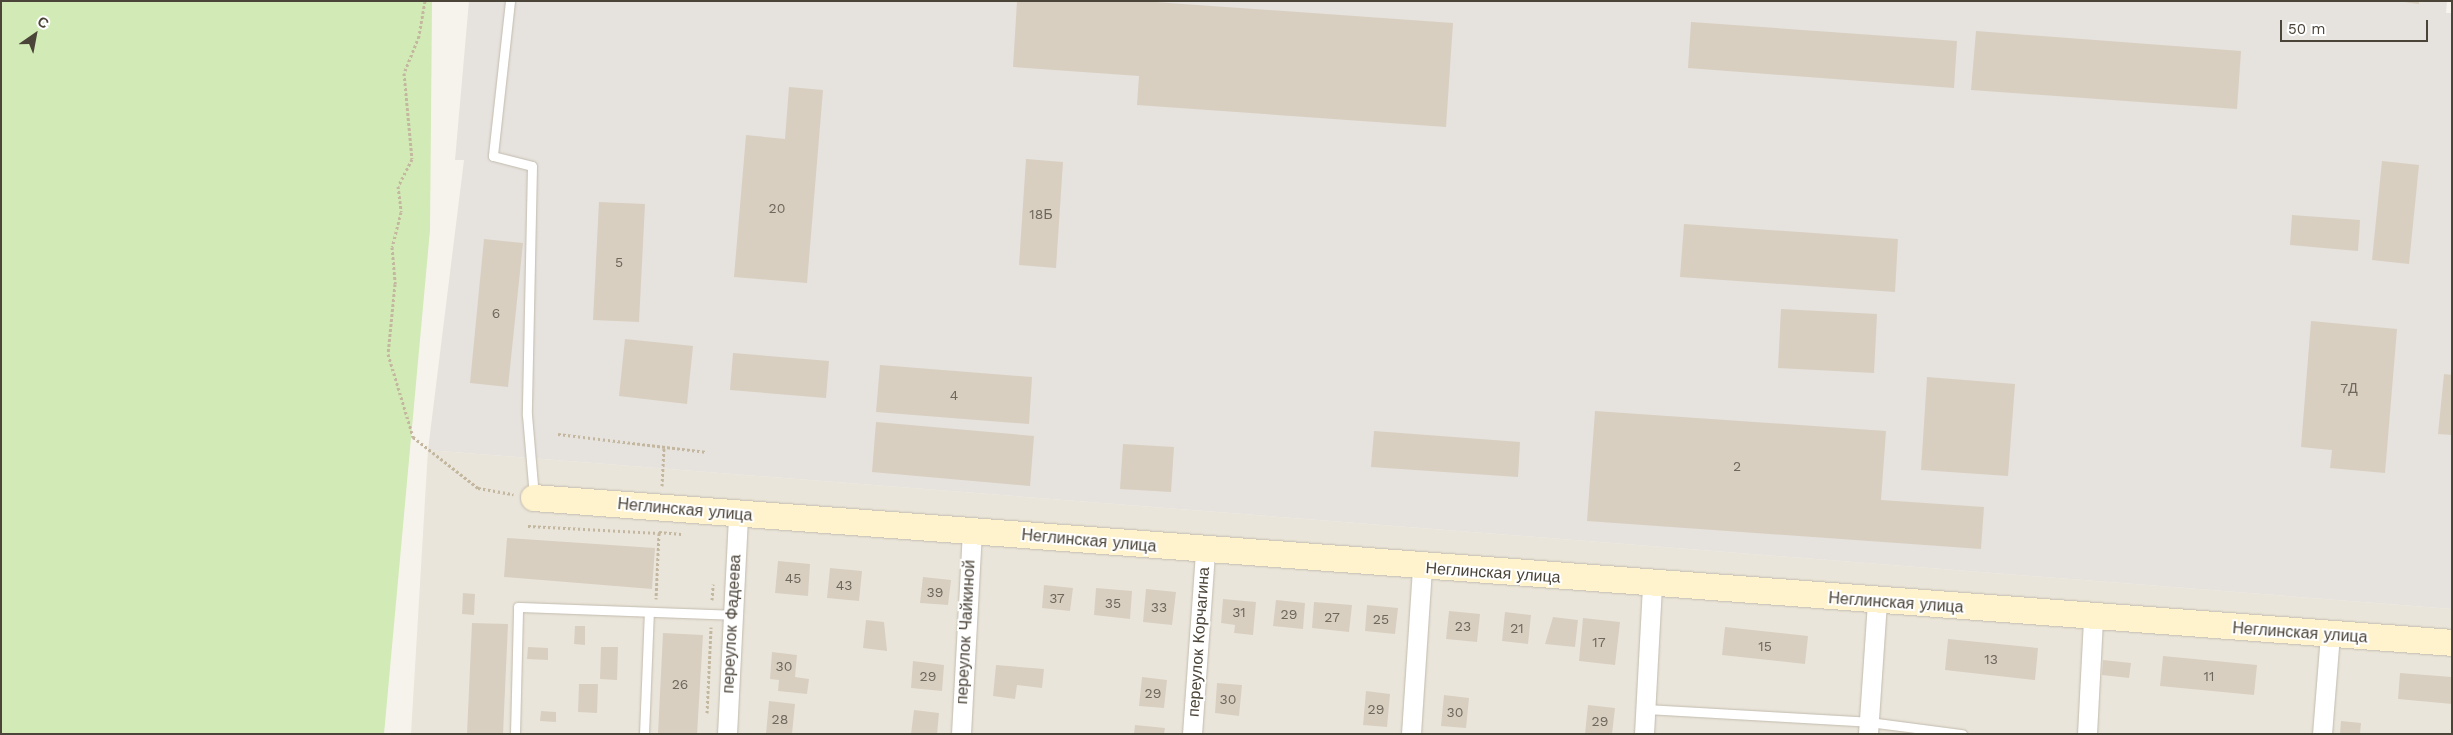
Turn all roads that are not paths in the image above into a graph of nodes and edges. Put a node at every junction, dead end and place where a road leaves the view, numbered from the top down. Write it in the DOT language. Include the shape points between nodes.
graph roads {
  1 [pos="510,1"];
  2 [pos="534,498"];
  3 [pos="738,514"];
  4 [pos="972,531"];
  5 [pos="1205,551"];
  6 [pos="1422,568"];
  7 [pos="1652,586"];
  8 [pos="1877,602"];
  9 [pos="652,612"];
  10 [pos="733,615"];
  11 [pos="2093,618"];
  12 [pos="2330,635"];
  13 [pos="2452,643"];
  14 [pos="1646,709"];
  15 [pos="1868,728"];
  16 [pos="515,734"];
  17 [pos="644,734"];
  18 [pos="727,734"];
  19 [pos="961,734"];
  20 [pos="1192,734"];
  21 [pos="1411,734"];
  22 [pos="1644,734"];
  23 [pos="1962,734"];
  24 [pos="2087,734"];
  25 [pos="2322,734"];
  1 -- 2 [label="lane" via="493,156 532,166 527,415"];
  2 -- 3 [label="street, Неглинская улица"];
  3 -- 4 [label="street, Неглинская улица"];
  3 -- 10 [label="street, переулок Фадеева"];
  4 -- 5 [label="street, Неглинская улица"];
  4 -- 19 [label="street, переулок Чайкиной"];
  5 -- 6 [label="street, Неглинская улица"];
  5 -- 20 [label="street, переулок Корчагина"];
  6 -- 7 [label="street, Неглинская улица"];
  6 -- 21 [label="street"];
  7 -- 8 [label="street, Неглинская улица"];
  7 -- 14 [label="street"];
  8 -- 11 [label="street, Неглинская улица"];
  8 -- 15 [label="street"];
  9 -- 10 [label="lane"];
  9 -- 16 [label="lane" via="518,607"];
  9 -- 17 [label="lane"];
  10 -- 18 [label="street, переулок Фадеева"];
  11 -- 12 [label="street, Неглинская улица"];
  11 -- 24 [label="street"];
  12 -- 13 [label="street, Неглинская улица"];
  12 -- 25 [label="street"];
  14 -- 15 [label="lane"];
  14 -- 22 [label="street"];
  15 -- 23 [label="lane"];
}
